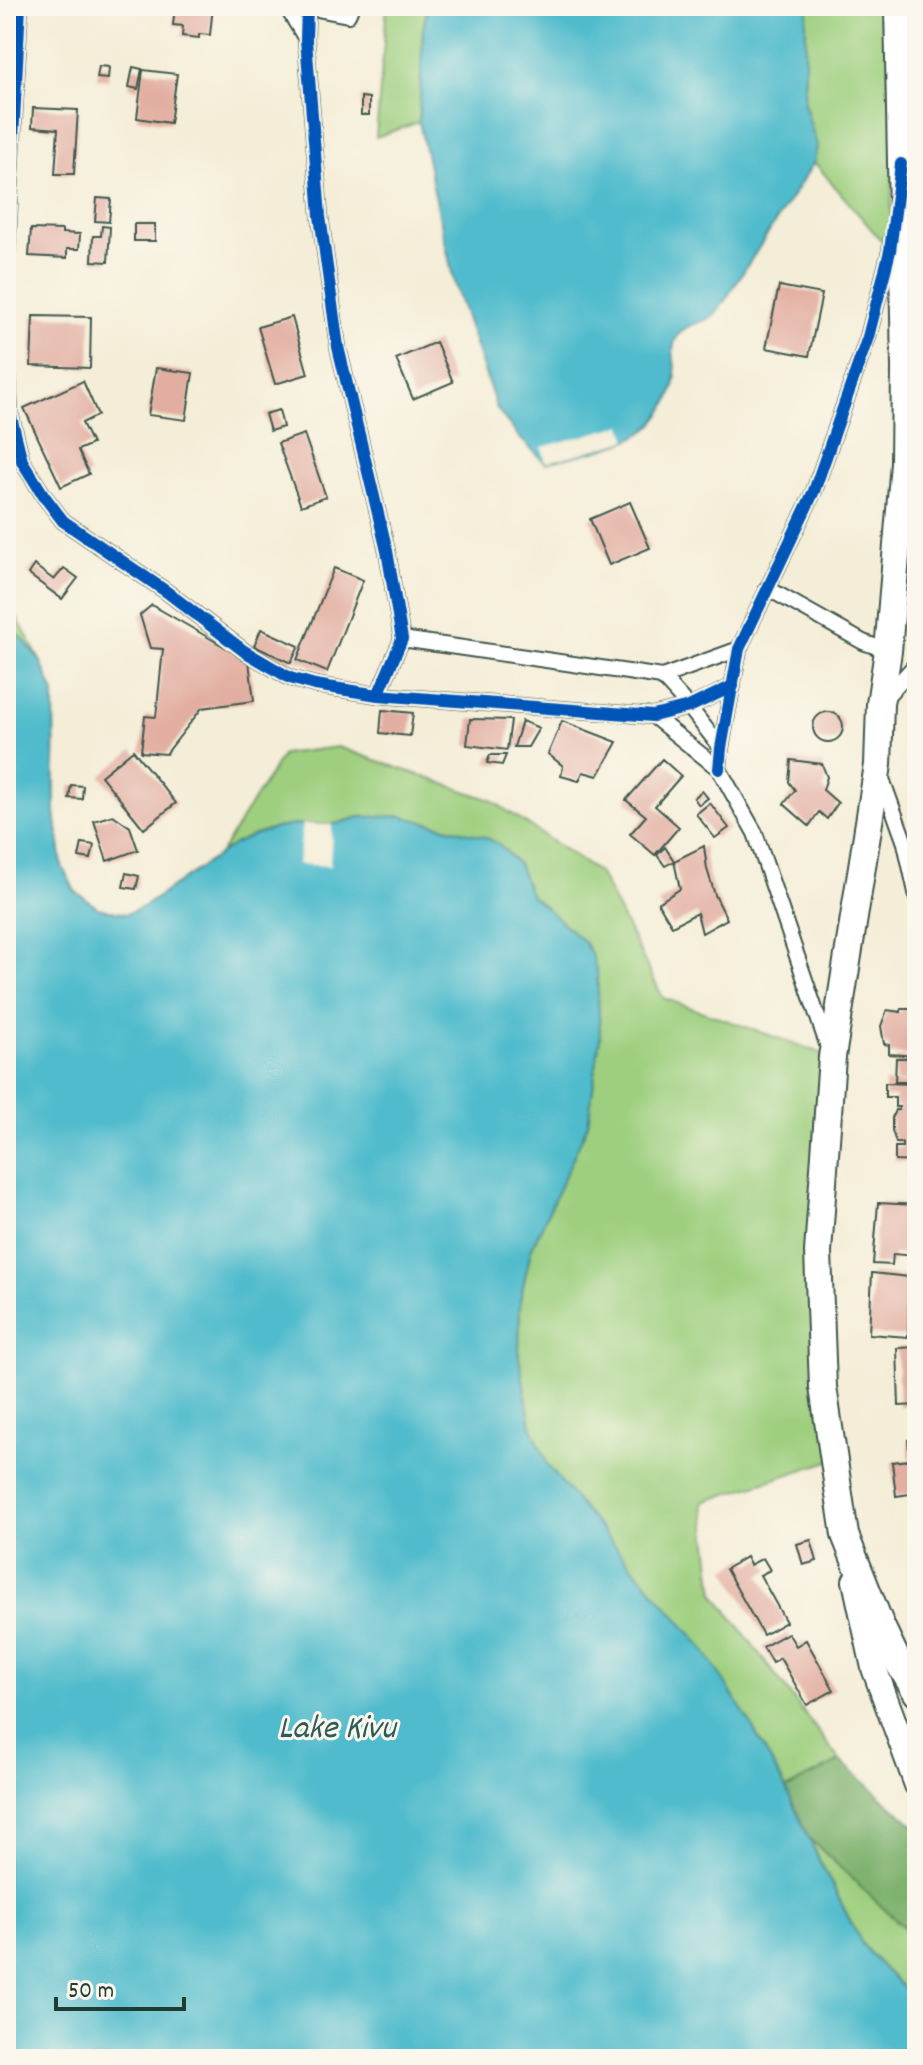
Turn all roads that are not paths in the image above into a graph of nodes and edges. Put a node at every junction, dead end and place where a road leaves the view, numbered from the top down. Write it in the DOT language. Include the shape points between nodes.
graph roads {
  1 [pos="20,6"];
  2 [pos="286,6"];
  3 [pos="352,6"];
  4 [pos="898,6"];
  5 [pos="307,7"];
  6 [pos="306,40"];
  7 [pos="901,164"];
  8 [pos="767,588"];
  9 [pos="402,639"];
  10 [pos="739,649"];
  11 [pos="888,651"];
  12 [pos="917,663"];
  13 [pos="662,677"];
  14 [pos="733,686"];
  15 [pos="378,695"];
  16 [pos="880,704"];
  17 [pos="689,707"];
  18 [pos="653,716"];
  19 [pos="721,748"];
  20 [pos="878,765"];
  21 [pos="719,769"];
  22 [pos="911,841"];
  23 [pos="917,897"];
  24 [pos="832,1057"];
  25 [pos="845,1535"];
  26 [pos="917,1693"];
  27 [pos="917,1785"];
  1 -- 15 [label="street" via="7,354 10,413 22,461 63,521 244,651 290,678"];
  2 -- 6 [label="street"];
  3 -- 5 [label="street" via="348,15"];
  4 -- 7 [label="highway"];
  5 -- 6 [label="street"];
  6 -- 9 [label="street" via="320,216 338,347 387,551"];
  7 -- 8 [label="street" via="890,251 868,337 814,491"];
  7 -- 11 [label="highway" via="904,447"];
  8 -- 10 [label="street"];
  8 -- 11 [label="street"];
  9 -- 13 [label="street"];
  9 -- 15 [label="street"];
  10 -- 13 [label="street"];
  10 -- 14 [label="street"];
  11 -- 16 [label="highway"];
  12 -- 16 [label="street"];
  13 -- 17 [label="street"];
  14 -- 17 [label="street"];
  14 -- 19 [label="street"];
  15 -- 18 [label="street"];
  16 -- 20 [label="highway"];
  17 -- 18 [label="street"];
  17 -- 19 [label="street"];
  18 -- 21 [label="street"];
  19 -- 21 [label="street"];
  20 -- 22 [label="street"];
  20 -- 24 [label="highway"];
  21 -- 24 [label="street" via="755,833"];
  22 -- 23 [label="street"];
  24 -- 25 [label="highway" via="818,1252 823,1387"];
  25 -- 26 [label="highway" via="881,1626"];
  25 -- 27 [label="main road" via="874,1668"];
}
